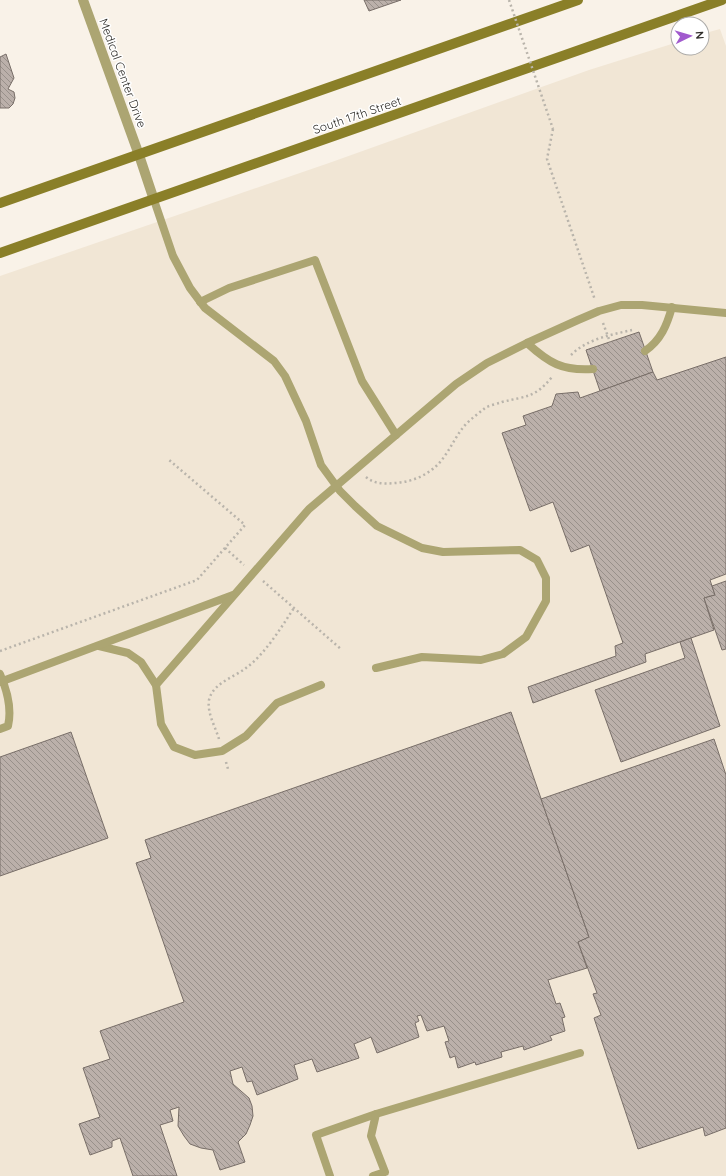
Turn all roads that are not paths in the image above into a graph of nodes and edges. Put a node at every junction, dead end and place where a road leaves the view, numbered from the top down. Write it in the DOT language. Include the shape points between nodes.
graph roads {
  1 [pos="83,0"];
  2 [pos="578,0"];
  3 [pos="722,0"];
  4 [pos="562,3"];
  5 [pos="139,155"];
  6 [pos="154,200"];
  7 [pos="0,202"];
  8 [pos="0,253"];
  9 [pos="200,302"];
  10 [pos="672,307"];
  11 [pos="726,313"];
  12 [pos="527,343"];
  13 [pos="645,351"];
  14 [pos="593,369"];
  15 [pos="396,435"];
  16 [pos="336,486"];
  17 [pos="235,594"];
  18 [pos="99,646"];
  19 [pos="376,668"];
  20 [pos="1,679"];
  21 [pos="156,685"];
  22 [pos="321,685"];
  23 [pos="0,730"];
  24 [pos="580,1053"];
  25 [pos="376,1114"];
  26 [pos="385,1174"];
  27 [pos="330,1176"];
  28 [pos="373,1176"];
  1 -- 5 [label="street, Medical Center Drive"];
  2 -- 4 [label="main road"];
  3 -- 6 [label="main road, South 17th Street"];
  4 -- 5 [label="main road"];
  5 -- 6 [label="street, Medical Center Drive"];
  5 -- 7 [label="main road"];
  6 -- 8 [label="main road, South 17th Street"];
  6 -- 9 [label="lane" via="173,256"];
  9 -- 15 [label="lane" via="229,288 315,260 362,381"];
  9 -- 16 [label="lane" via="274,361 285,376 306,421 322,465"];
  10 -- 11 [label="lane"];
  10 -- 12 [label="lane" via="621,305 599,311"];
  10 -- 13 [label="lane" via="666,327 654,345"];
  12 -- 14 [label="lane" via="560,367"];
  12 -- 15 [label="lane" via="487,363 456,384"];
  15 -- 16 [label="lane"];
  16 -- 17 [label="lane" via="309,509"];
  16 -- 19 [label="lane" via="378,526 422,548 443,552 520,550 537,560 546,578 546,601 526,637 503,654 481,660 422,657"];
  17 -- 18 [label="lane"];
  17 -- 21 [label="lane"];
  18 -- 20 [label="lane"];
  18 -- 21 [label="lane" via="128,654 141,662"];
  20 -- 23 [label="lane" via="9,704 10,719 8,726"];
  21 -- 22 [label="lane" via="161,724 174,746 195,755 222,751 246,736 277,703"];
  24 -- 25 [label="lane"];
  25 -- 26 [label="lane" via="371,1136"];
  25 -- 27 [label="lane" via="316,1135"];
  26 -- 28 [label="lane"];
}
